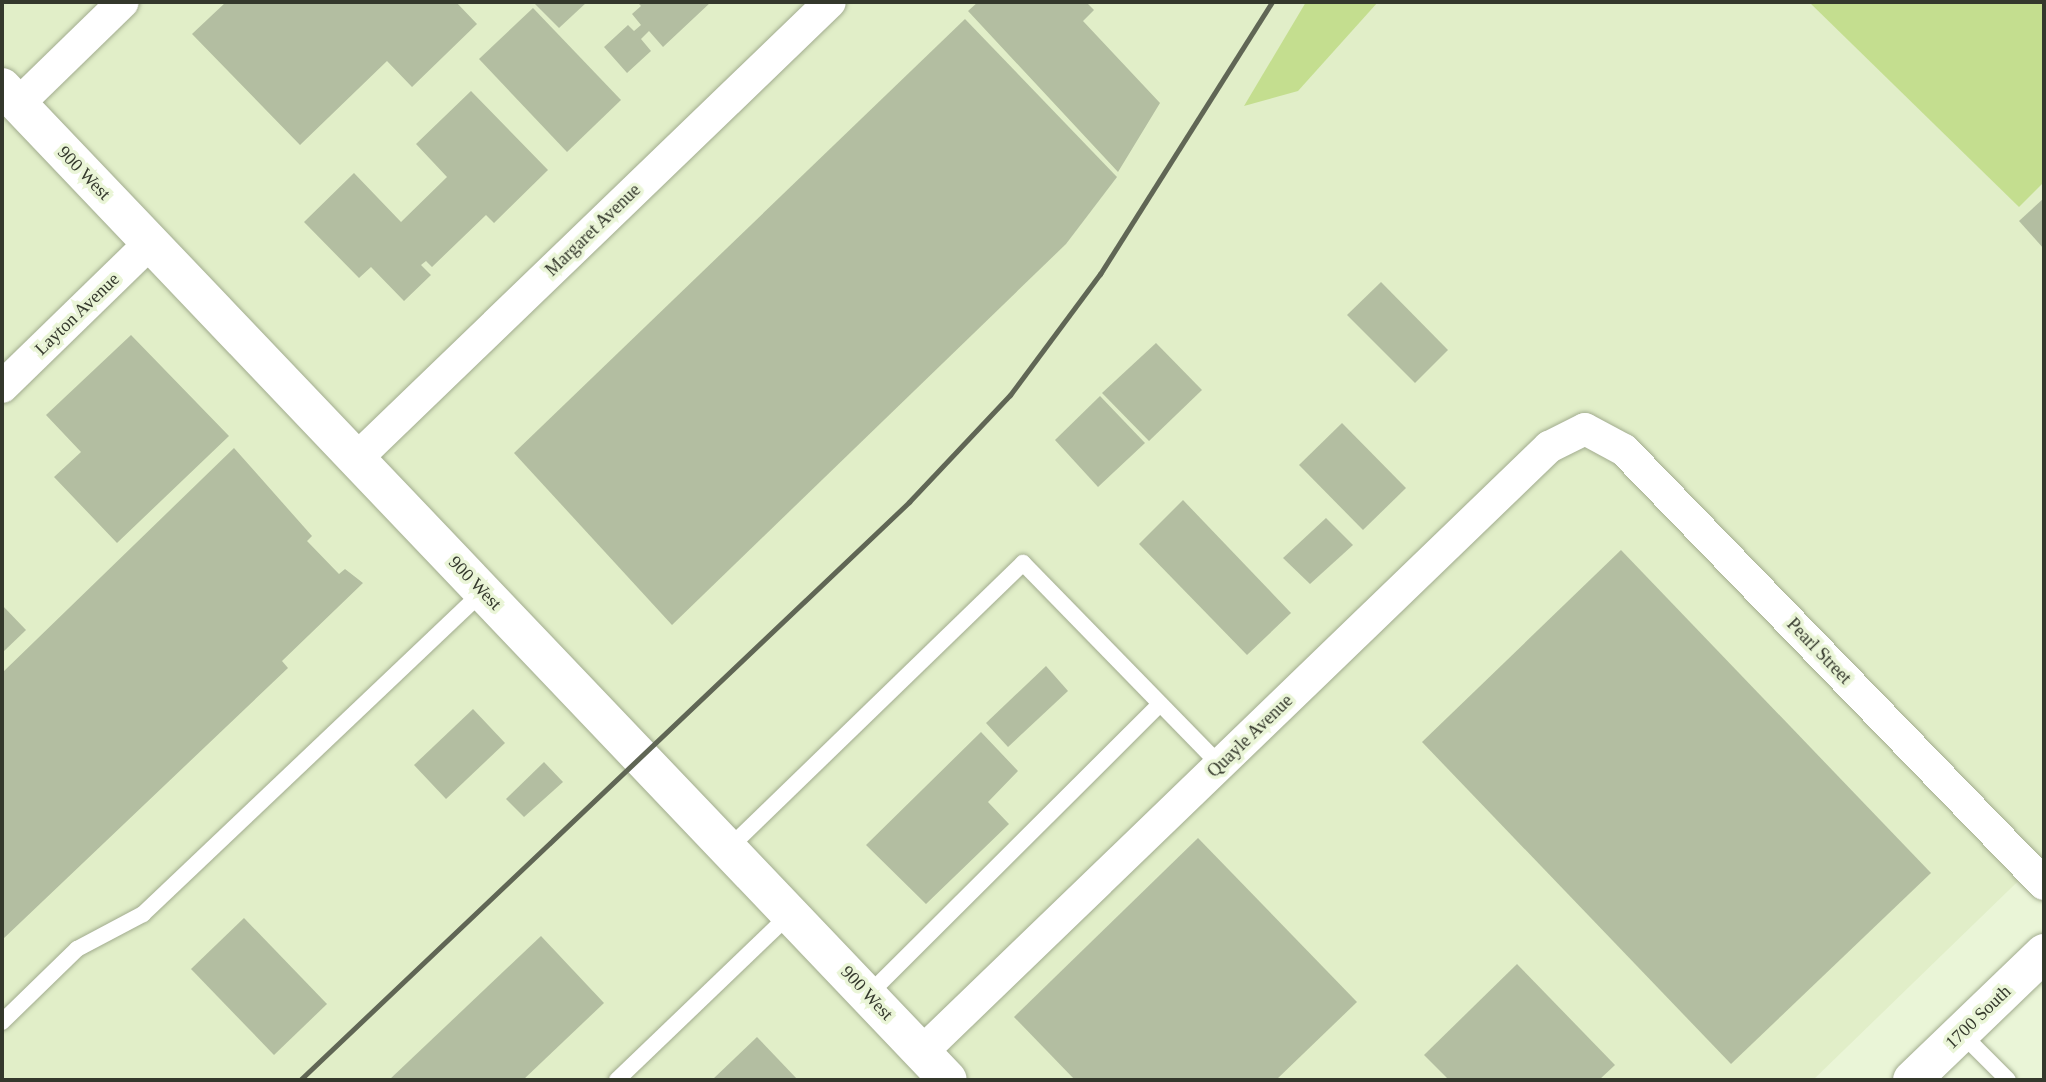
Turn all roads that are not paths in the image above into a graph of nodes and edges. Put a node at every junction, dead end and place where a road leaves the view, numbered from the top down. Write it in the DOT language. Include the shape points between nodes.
graph roads {
  1 [pos="123,2"];
  2 [pos="830,2"];
  3 [pos="10,95"];
  4 [pos="151,242"];
  5 [pos="2,387"];
  6 [pos="1585,429"];
  7 [pos="356,459"];
  8 [pos="483,591"];
  9 [pos="1160,704"];
  10 [pos="1220,765"];
  11 [pos="730,847"];
  12 [pos="2044,884"];
  13 [pos="792,912"];
  14 [pos="2044,953"];
  15 [pos="869,995"];
  16 [pos="2,1022"];
  17 [pos="1961,1033"];
  18 [pos="920,1067"];
  19 [pos="1919,1078"];
  20 [pos="617,1080"];
  21 [pos="948,1080"];
  22 [pos="2008,1080"];
  1 -- 3 [label="street"];
  2 -- 7 [label="street, Margaret Avenue"];
  3 -- 4 [label="main road, 900 West"];
  4 -- 5 [label="street, Layton Avenue"];
  4 -- 7 [label="main road, 900 West"];
  6 -- 10 [label="street, Quayle Avenue" via="1549,447"];
  6 -- 12 [label="street, Pearl Street" via="1624,450"];
  7 -- 8 [label="main road, 900 West"];
  8 -- 11 [label="main road, 900 West"];
  8 -- 16 [label="lane" via="143,915 77,949"];
  9 -- 10 [label="lane"];
  9 -- 11 [label="lane" via="1023,563"];
  9 -- 15 [label="lane"];
  10 -- 18 [label="street, Quayle Avenue"];
  11 -- 13 [label="main road, 900 West"];
  13 -- 15 [label="main road, 900 West"];
  13 -- 20 [label="lane"];
  14 -- 17 [label="main road, 1700 South"];
  15 -- 18 [label="main road, 900 West"];
  17 -- 19 [label="main road, 1700 South"];
  17 -- 22 [label="lane"];
  18 -- 21 [label="main road, 900 West"];
}
